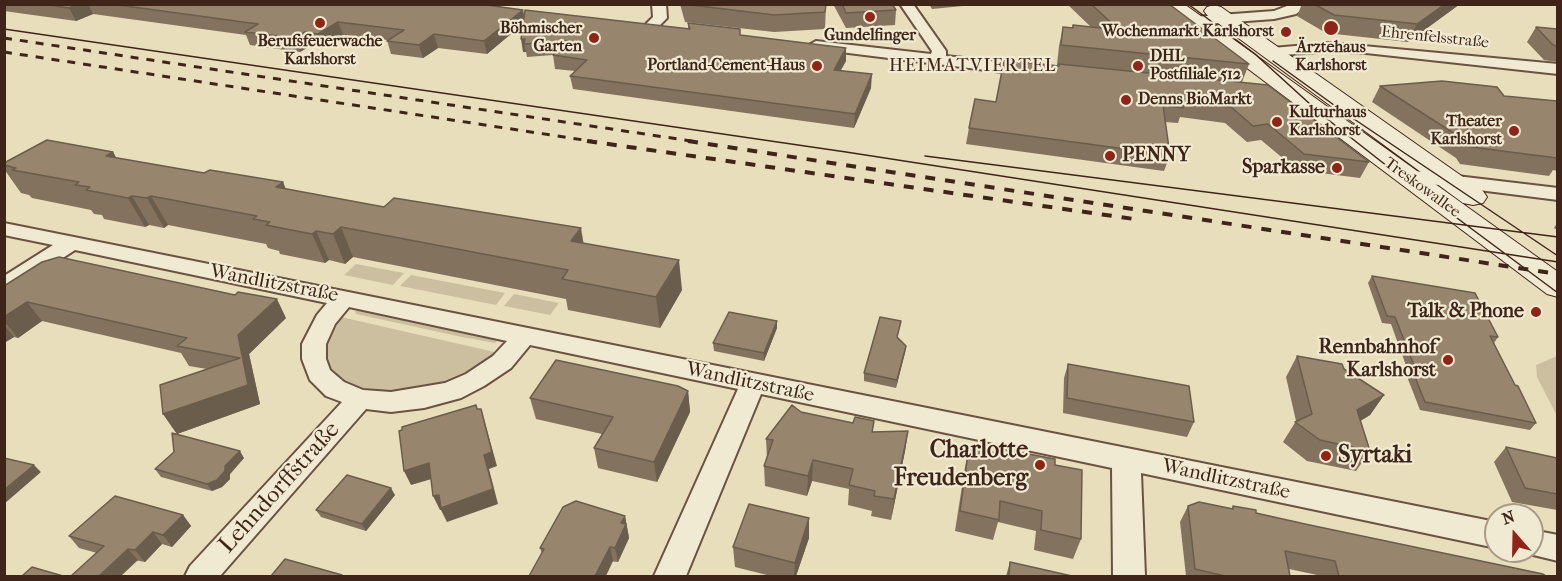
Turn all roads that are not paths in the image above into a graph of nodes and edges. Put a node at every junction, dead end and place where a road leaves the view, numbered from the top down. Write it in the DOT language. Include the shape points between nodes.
graph roads {
  1 [pos="659,4"];
  2 [pos="906,4"];
  3 [pos="1171,4"];
  4 [pos="1303,4"];
  5 [pos="1199,13"];
  6 [pos="1226,19"];
  7 [pos="672,28"];
  8 [pos="803,43"];
  9 [pos="1272,52"];
  10 [pos="938,59"];
  11 [pos="1557,69"];
  12 [pos="1049,72"];
  13 [pos="1325,89"];
  14 [pos="1288,92"];
  15 [pos="1262,93"];
  16 [pos="1406,176"];
  17 [pos="1451,180"];
  18 [pos="1557,194"];
  19 [pos="4,229"];
  20 [pos="71,243"];
  21 [pos="1557,261"];
  22 [pos="4,286"];
  23 [pos="1557,287"];
  24 [pos="344,298"];
  25 [pos="525,336"];
  26 [pos="753,383"];
  27 [pos="360,399"];
  28 [pos="1126,459"];
  29 [pos="1484,533"];
  30 [pos="201,576"];
  31 [pos="670,576"];
  32 [pos="1129,576"];
  1 -- 7 [label="street" via="660,18 645,24"];
  2 -- 10 [label="street" via="939,51"];
  3 -- 5 [label="main road, Treskowallee"];
  4 -- 6 [label="street" via="1285,14"];
  5 -- 6 [label="main road, Treskowallee"];
  5 -- 14 [label="main road, Treskowallee"];
  6 -- 9 [label="main road, Treskowallee"];
  8 -- 10 [label="street"];
  9 -- 11 [label="street, Ehrenfelsstraße" via="1330,47 1366,49"];
  9 -- 13 [label="main road, Treskowallee"];
  10 -- 12 [label="street"];
  13 -- 14 [label="street"];
  13 -- 17 [label="main road, Treskowallee"];
  14 -- 15 [label="street"];
  14 -- 16 [label="main road, Treskowallee"];
  16 -- 17 [label="street"];
  16 -- 23 [label="main road, Treskowallee"];
  17 -- 18 [label="street"];
  17 -- 21 [label="main road, Treskowallee"];
  19 -- 20 [label="street, Wandlitzstraße"];
  20 -- 22 [label="street"];
  20 -- 24 [label="street, Wandlitzstraße"];
  24 -- 25 [label="street, Wandlitzstraße"];
  24 -- 27 [label="street" via="325,321 314,344 314,359 319,374 335,389"];
  25 -- 26 [label="street, Wandlitzstraße"];
  25 -- 27 [label="street" via="502,362 452,391 391,402"];
  26 -- 28 [label="street, Wandlitzstraße"];
  26 -- 31 [label="street"];
  27 -- 30 [label="street, Lehndorffstraße"];
  28 -- 29 [label="street, Wandlitzstraße"];
  28 -- 32 [label="street"];
}
